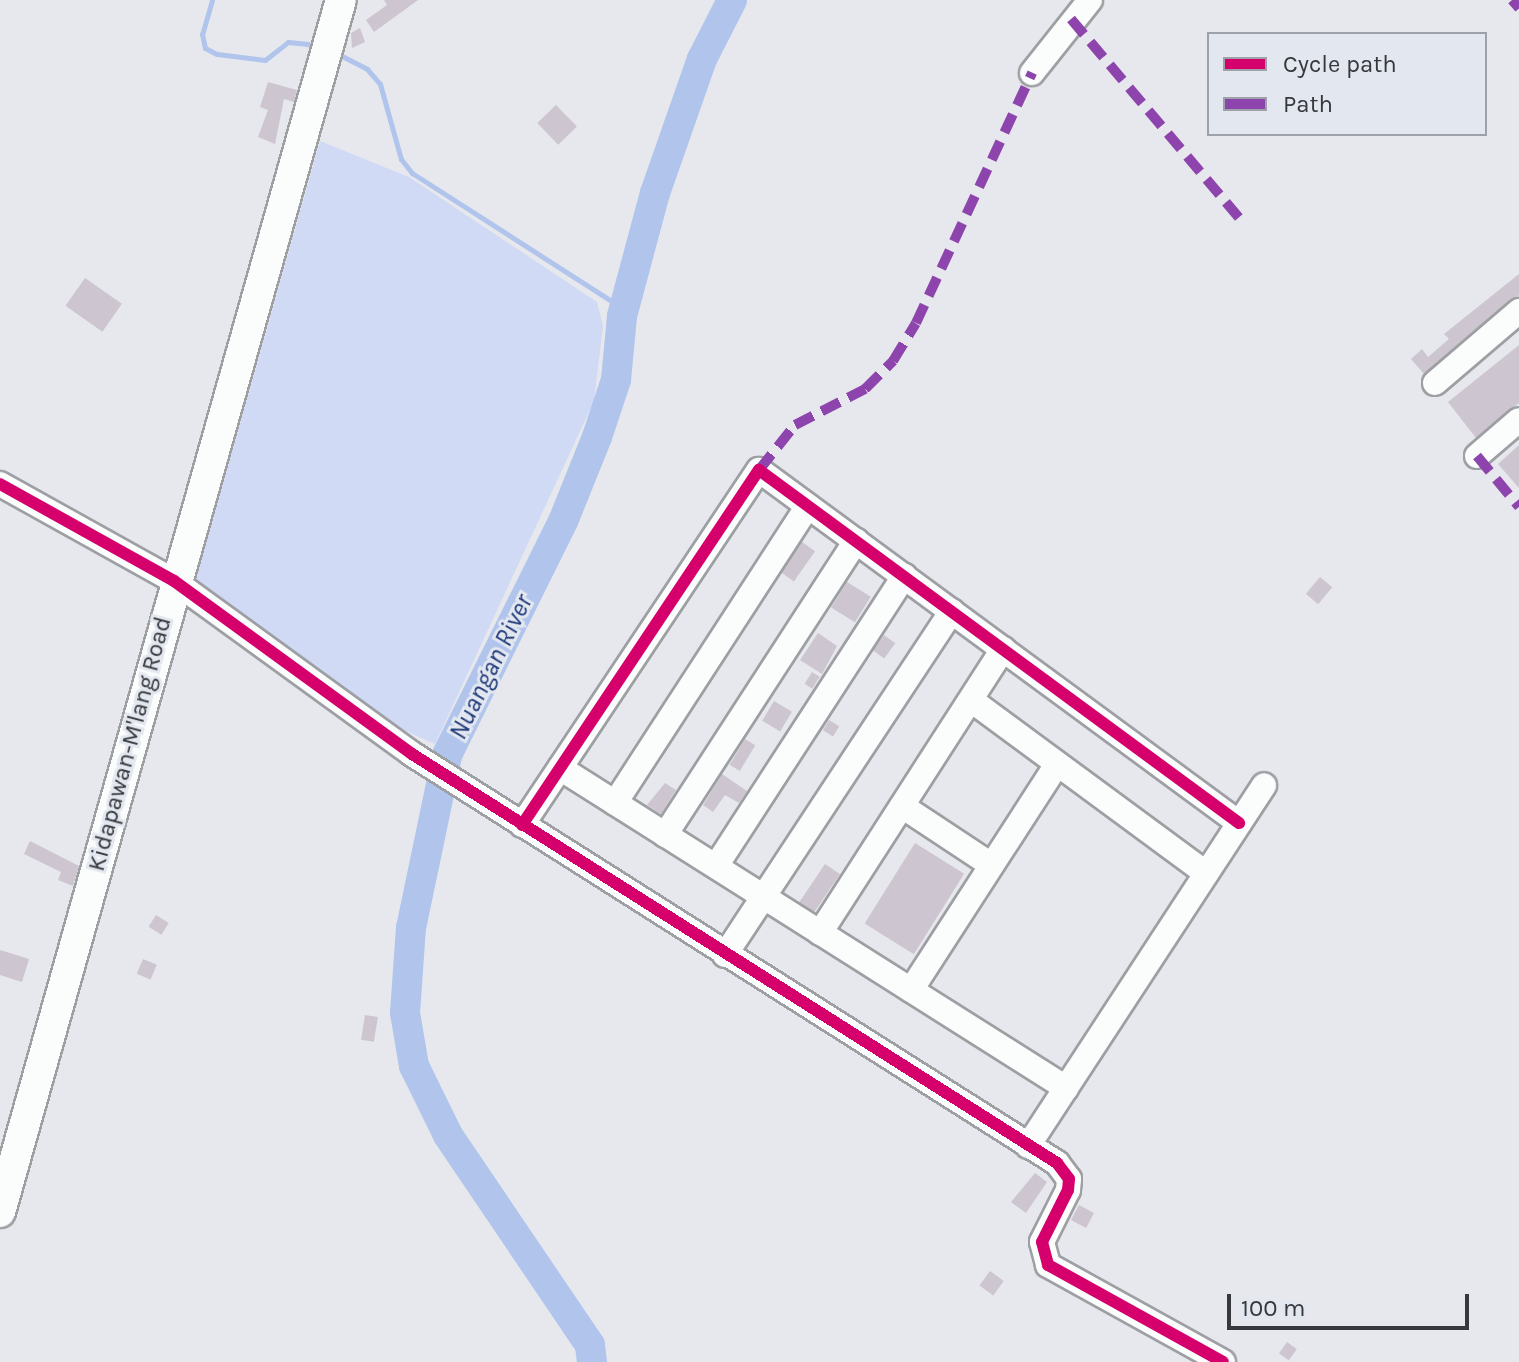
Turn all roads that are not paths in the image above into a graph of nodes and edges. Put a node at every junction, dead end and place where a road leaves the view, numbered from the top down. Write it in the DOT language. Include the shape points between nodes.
graph roads {
  1 [pos="341,0"];
  2 [pos="1090,0"];
  3 [pos="1032,73"];
  4 [pos="1519,311"];
  5 [pos="1435,383"];
  6 [pos="1519,420"];
  7 [pos="1477,456"];
  8 [pos="0,484"];
  9 [pos="808,506"];
  10 [pos="856,541"];
  11 [pos="904,576"];
  12 [pos="174,581"];
  13 [pos="952,611"];
  14 [pos="1003,649"];
  15 [pos="971,700"];
  16 [pos="1057,764"];
  17 [pos="560,768"];
  18 [pos="1264,785"];
  19 [pos="615,803"];
  20 [pos="902,806"];
  21 [pos="1239,823"];
  22 [pos="522,825"];
  23 [pos="665,835"];
  24 [pos="991,865"];
  25 [pos="716,866"];
  26 [pos="1206,873"];
  27 [pos="764,897"];
  28 [pos="820,933"];
  29 [pos="725,955"];
  30 [pos="911,990"];
  31 [pos="1066,1088"];
  32 [pos="1028,1146"];
  33 [pos="0,1212"];
  34 [pos="1223,1362"];
  1 -- 12 [label="main road, Kidapawan-M'lang Road"];
  2 -- 3 [label="street"];
  4 -- 5 [label="street"];
  6 -- 7 [label="street"];
  8 -- 12 [label="street"];
  9 -- 10 [label="street"];
  9 -- 17 [label="street" via="759,470"];
  9 -- 19 [label="street"];
  10 -- 11 [label="street"];
  10 -- 23 [label="street"];
  11 -- 13 [label="street"];
  11 -- 25 [label="street"];
  12 -- 22 [label="street" via="412,754"];
  12 -- 33 [label="main road, Kidapawan-M'lang Road"];
  13 -- 14 [label="street"];
  13 -- 27 [label="street"];
  14 -- 15 [label="street"];
  14 -- 21 [label="street"];
  15 -- 16 [label="street"];
  15 -- 20 [label="street"];
  16 -- 24 [label="street"];
  16 -- 26 [label="street"];
  17 -- 19 [label="street"];
  17 -- 22 [label="street"];
  18 -- 21 [label="street"];
  19 -- 23 [label="street"];
  20 -- 24 [label="street"];
  20 -- 28 [label="street"];
  21 -- 26 [label="street"];
  22 -- 29 [label="street"];
  23 -- 25 [label="street"];
  24 -- 30 [label="street"];
  25 -- 27 [label="street"];
  26 -- 31 [label="street"];
  27 -- 28 [label="street"];
  27 -- 29 [label="street"];
  28 -- 30 [label="street"];
  29 -- 32 [label="street"];
  30 -- 31 [label="street"];
  31 -- 32 [label="street"];
  32 -- 34 [label="street" via="1057,1163 1069,1179 1042,1242 1048,1265"];
}
